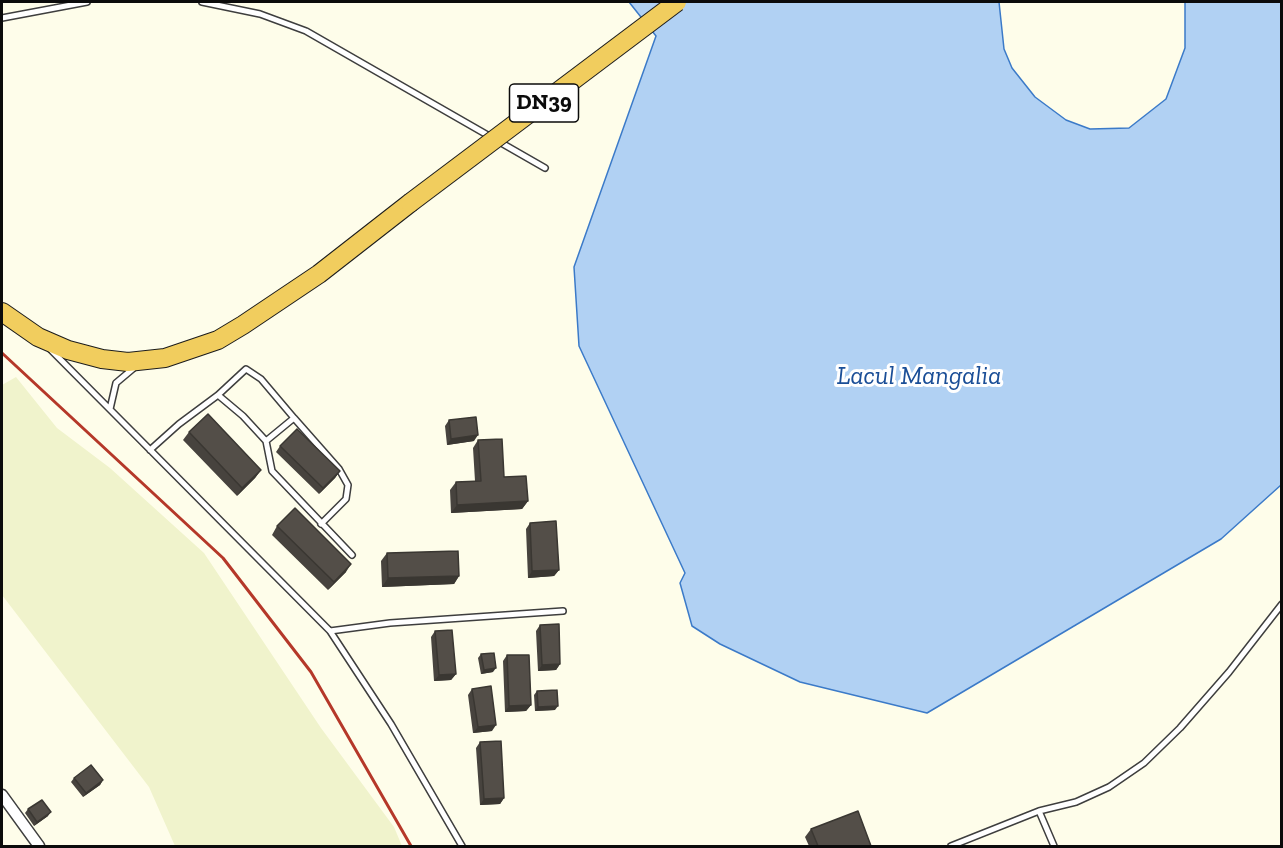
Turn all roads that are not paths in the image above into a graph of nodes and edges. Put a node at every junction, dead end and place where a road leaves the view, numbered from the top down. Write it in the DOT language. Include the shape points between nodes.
graph roads {
  1 [pos="87,2"];
  2 [pos="202,2"];
  3 [pos="677,2"];
  4 [pos="2,18"];
  5 [pos="545,168"];
  6 [pos="2,312"];
  7 [pos="38,337"];
  8 [pos="142,362"];
  9 [pos="218,395"];
  10 [pos="110,409"];
  11 [pos="294,418"];
  12 [pos="266,441"];
  13 [pos="150,450"];
  14 [pos="321,524"];
  15 [pos="352,555"];
  16 [pos="1281,604"];
  17 [pos="562,611"];
  18 [pos="330,631"];
  19 [pos="2,795"];
  20 [pos="1040,811"];
  21 [pos="39,846"];
  22 [pos="462,846"];
  23 [pos="951,846"];
  24 [pos="1054,846"];
  1 -- 4 [label="lane"];
  2 -- 5 [label="lane" via="260,14 306,32"];
  3 -- 8 [label="highway, DN39, bridge" via="319,274 243,325 193,350"];
  6 -- 7 [label="highway, DN39"];
  7 -- 8 [label="highway, DN39" via="102,359"];
  7 -- 10 [label="lane"];
  8 -- 10 [label="lane" via="120,378"];
  9 -- 11 [label="lane" via="246,369 261,379"];
  9 -- 12 [label="lane"];
  9 -- 13 [label="lane"];
  10 -- 13 [label="lane"];
  11 -- 12 [label="lane"];
  11 -- 14 [label="lane" via="339,469 348,485 346,499"];
  12 -- 14 [label="lane" via="272,471"];
  13 -- 18 [label="lane"];
  14 -- 15 [label="lane"];
  16 -- 20 [label="lane" via="1222,680 1144,763 1109,787 1076,802"];
  17 -- 18 [label="lane" via="390,622"];
  18 -- 22 [label="lane" via="391,724"];
  19 -- 21 [label="street"];
  20 -- 23 [label="lane"];
  20 -- 24 [label="lane"];
}
